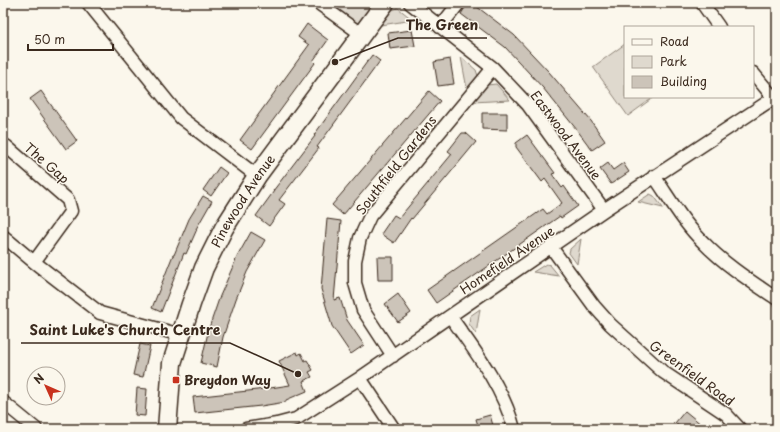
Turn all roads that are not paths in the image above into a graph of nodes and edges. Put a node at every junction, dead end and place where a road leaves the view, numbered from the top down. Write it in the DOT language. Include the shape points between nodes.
graph roads {
  1 [pos="88,3"];
  2 [pos="318,3"];
  3 [pos="385,3"];
  4 [pos="410,3"];
  5 [pos="459,3"];
  6 [pos="702,3"];
  7 [pos="718,26"];
  8 [pos="440,27"];
  9 [pos="361,34"];
  10 [pos="492,68"];
  11 [pos="754,74"];
  12 [pos="775,97"];
  13 [pos="6,146"];
  14 [pos="257,176"];
  15 [pos="654,176"];
  16 [pos="604,210"];
  17 [pos="3,236"];
  18 [pos="551,247"];
  19 [pos="34,262"];
  20 [pos="777,300"];
  21 [pos="450,316"];
  22 [pos="181,335"];
  23 [pos="393,356"];
  24 [pos="360,378"];
  25 [pos="3,402"];
  26 [pos="36,429"];
  27 [pos="167,429"];
  28 [pos="246,429"];
  29 [pos="394,429"];
  30 [pos="514,429"];
  31 [pos="740,429"];
  1 -- 14 [label="street" via="181,118"];
  2 -- 9 [label="street"];
  3 -- 9 [label="street, Pinewood Avenue"];
  4 -- 8 [label="street, Eastwood Avenue"];
  5 -- 8 [label="street"];
  6 -- 7 [label="street"];
  8 -- 10 [label="street, Eastwood Avenue"];
  9 -- 14 [label="street, Pinewood Avenue"];
  10 -- 16 [label="street, Eastwood Avenue" via="528,105"];
  10 -- 23 [label="street, Southfield Gardens" via="370,216 360,238 355,261 356,283 364,310"];
  11 -- 12 [label="street"];
  12 -- 15 [label="street, Homefield Avenue"];
  13 -- 19 [label="street, The Gap" via="68,200 71,211"];
  14 -- 22 [label="street, Pinewood Avenue" via="224,228 204,268"];
  15 -- 16 [label="street, Homefield Avenue"];
  15 -- 20 [label="street" via="691,229 704,243 719,258"];
  16 -- 18 [label="street, Homefield Avenue"];
  17 -- 19 [label="street"];
  18 -- 21 [label="street, Homefield Avenue"];
  18 -- 31 [label="street, Greenfield Road" via="610,324 663,372 726,414"];
  19 -- 22 [label="street" via="100,313"];
  21 -- 23 [label="street, Homefield Avenue"];
  21 -- 30 [label="street" via="498,387"];
  22 -- 27 [label="street, Pinewood Avenue" via="172,363"];
  23 -- 24 [label="street, Homefield Avenue"];
  24 -- 28 [label="street, Homefield Avenue" via="296,419"];
  24 -- 29 [label="street"];
  25 -- 26 [label="street"];
}
